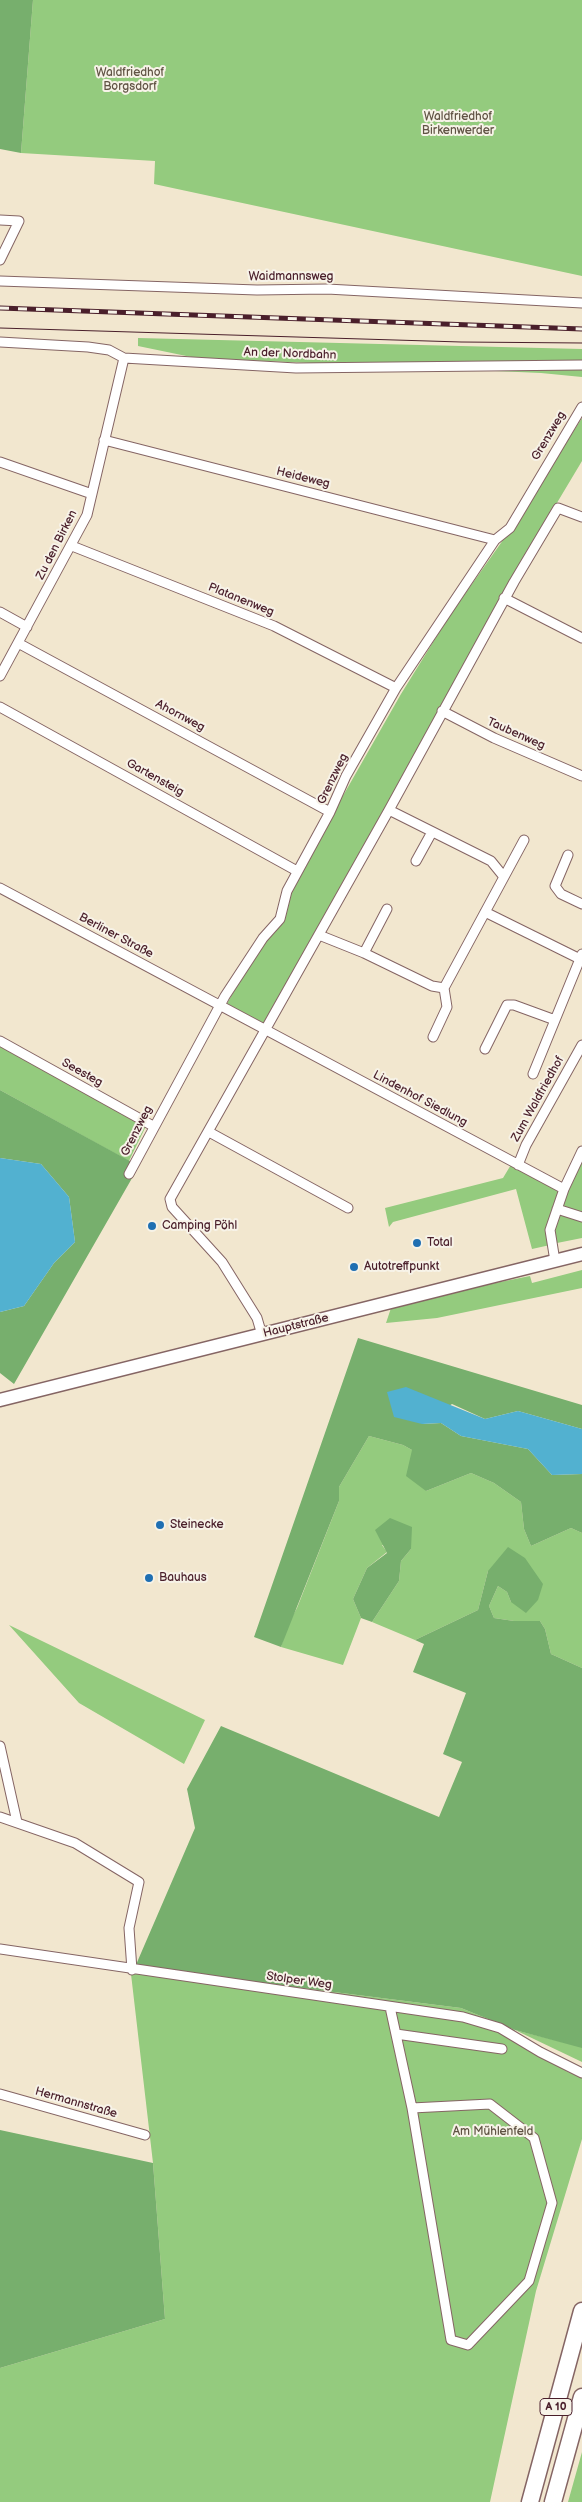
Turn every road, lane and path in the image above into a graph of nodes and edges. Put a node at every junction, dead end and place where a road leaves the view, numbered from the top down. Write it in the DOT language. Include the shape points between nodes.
graph roads {
  1 [pos="0,220"];
  2 [pos="0,260"];
  3 [pos="0,281"];
  4 [pos="582,303"];
  5 [pos="0,342"];
  6 [pos="124,358"];
  7 [pos="582,366"];
  8 [pos="582,407"];
  9 [pos="104,440"];
  10 [pos="0,462"];
  11 [pos="92,494"];
  12 [pos="582,517"];
  13 [pos="495,540"];
  14 [pos="72,546"];
  15 [pos="504,598"];
  16 [pos="0,612"];
  17 [pos="27,627"];
  18 [pos="582,638"];
  19 [pos="18,643"];
  20 [pos="0,676"];
  21 [pos="396,688"];
  22 [pos="0,707"];
  23 [pos="442,711"];
  24 [pos="582,776"];
  25 [pos="389,810"];
  26 [pos="330,812"];
  27 [pos="432,832"];
  28 [pos="524,840"];
  29 [pos="568,855"];
  30 [pos="416,861"];
  31 [pos="297,871"];
  32 [pos="504,876"];
  33 [pos="0,888"];
  34 [pos="582,904"];
  35 [pos="387,909"];
  36 [pos="486,912"];
  37 [pos="320,935"];
  38 [pos="364,953"];
  39 [pos="581,957"];
  40 [pos="444,988"];
  41 [pos="220,1006"];
  42 [pos="555,1020"];
  43 [pos="265,1028"];
  44 [pos="433,1037"];
  45 [pos="0,1041"];
  46 [pos="582,1045"];
  47 [pos="485,1050"];
  48 [pos="533,1074"];
  49 [pos="153,1126"];
  50 [pos="209,1132"];
  51 [pos="582,1151"];
  52 [pos="518,1166"];
  53 [pos="129,1174"];
  54 [pos="564,1189"];
  55 [pos="348,1208"];
  56 [pos="557,1209"];
  57 [pos="582,1217"];
  58 [pos="582,1254"];
  59 [pos="555,1261"];
  60 [pos="262,1335"];
  61 [pos="5,1399"];
  62 [pos="0,1746"];
  63 [pos="0,1818"];
  64 [pos="17,1822"];
  65 [pos="0,1949"];
  66 [pos="132,1970"];
  67 [pos="390,2007"];
  68 [pos="396,2034"];
  69 [pos="502,2049"];
  70 [pos="582,2073"];
  71 [pos="0,2094"];
  72 [pos="412,2108"];
  73 [pos="145,2135"];
  74 [pos="582,2311"];
  75 [pos="582,2397"];
  76 [pos="530,2502"];
  77 [pos="554,2502"];
  1 -- 2 [label="street" via="20,221"];
  3 -- 4 [label="street, Waidmannsweg" via="257,290 327,289"];
  5 -- 6 [label="street, An der Nordbahn" via="88,347 109,350"];
  6 -- 7 [label="street, An der Nordbahn" via="296,368"];
  6 -- 9 [label="street, Zu den Birken"];
  8 -- 13 [label="street, Grenzweg" via="510,528"];
  9 -- 11 [label="street, Zu den Birken"];
  9 -- 13 [label="street, Heideweg"];
  10 -- 11 [label="street"];
  11 -- 14 [label="street, Zu den Birken" via="87,515"];
  12 -- 15 [label="street" via="558,508"];
  13 -- 21 [label="street, Grenzweg"];
  14 -- 17 [label="street, Zu den Birken"];
  14 -- 21 [label="street, Platanenweg" via="274,626"];
  15 -- 18 [label="street"];
  15 -- 23 [label="street"];
  16 -- 17 [label="street"];
  17 -- 19 [label="street, Zu den Birken"];
  19 -- 20 [label="street, Zu den Birken"];
  19 -- 26 [label="street, Ahornweg"];
  21 -- 26 [label="street, Grenzweg" via="346,776"];
  22 -- 31 [label="street, Gartensteig"];
  23 -- 24 [label="street, Taubenweg" via="494,738"];
  23 -- 25 [label="street"];
  25 -- 27 [label="street"];
  25 -- 37 [label="street"];
  26 -- 31 [label="street, Grenzweg"];
  27 -- 30 [label="street"];
  27 -- 32 [label="street" via="490,861"];
  28 -- 32 [label="street"];
  29 -- 34 [label="street" via="555,886 561,894"];
  31 -- 41 [label="street, Grenzweg" via="287,891 280,919 259,944"];
  32 -- 36 [label="street"];
  33 -- 41 [label="street, Berliner Straße"];
  35 -- 38 [label="street"];
  36 -- 39 [label="street"];
  36 -- 40 [label="street"];
  37 -- 38 [label="street"];
  37 -- 43 [label="street"];
  38 -- 40 [label="street" via="432,986"];
  39 -- 42 [label="street"];
  40 -- 44 [label="street" via="447,1007"];
  41 -- 43 [label="street, Lindenhof Siedlung"];
  41 -- 49 [label="street, Grenzweg"];
  42 -- 47 [label="street" via="508,1005"];
  42 -- 48 [label="street"];
  43 -- 50 [label="street"];
  43 -- 52 [label="street, Lindenhof Siedlung"];
  45 -- 49 [label="street, Seesteg"];
  46 -- 52 [label="street, Zum Waldfriedhof" via="526,1145"];
  49 -- 53 [label="street, Grenzweg"];
  50 -- 55 [label="street"];
  50 -- 60 [label="street" via="170,1199 172,1207 222,1262 257,1318"];
  51 -- 54 [label="street"];
  52 -- 54 [label="street, Lindenhof Siedlung"];
  54 -- 56 [label="street"];
  56 -- 57 [label="street"];
  56 -- 59 [label="street" via="549,1236"];
  58 -- 59 [label="main road, Hauptstraße"];
  59 -- 60 [label="main road, Hauptstraße"];
  60 -- 61 [label="main road, Hauptstraße"];
  62 -- 64 [label="street"];
  63 -- 64 [label="street"];
  64 -- 66 [label="street" via="75,1844 139,1882 129,1928"];
  65 -- 66 [label="street, Stolper Weg"];
  66 -- 67 [label="street, Stolper Weg"];
  67 -- 68 [label="street"];
  67 -- 70 [label="street, Stolper Weg" via="489,2024"];
  68 -- 69 [label="street"];
  68 -- 72 [label="street"];
  71 -- 73 [label="street, Hermannstraße"];
  72 -- 72 [label="street" via="451,2340 468,2345 529,2281 552,2203 534,2138 490,2104"];
  74 -- 76 [label="highway, A 10"];
  75 -- 77 [label="highway, A 10"];
}
